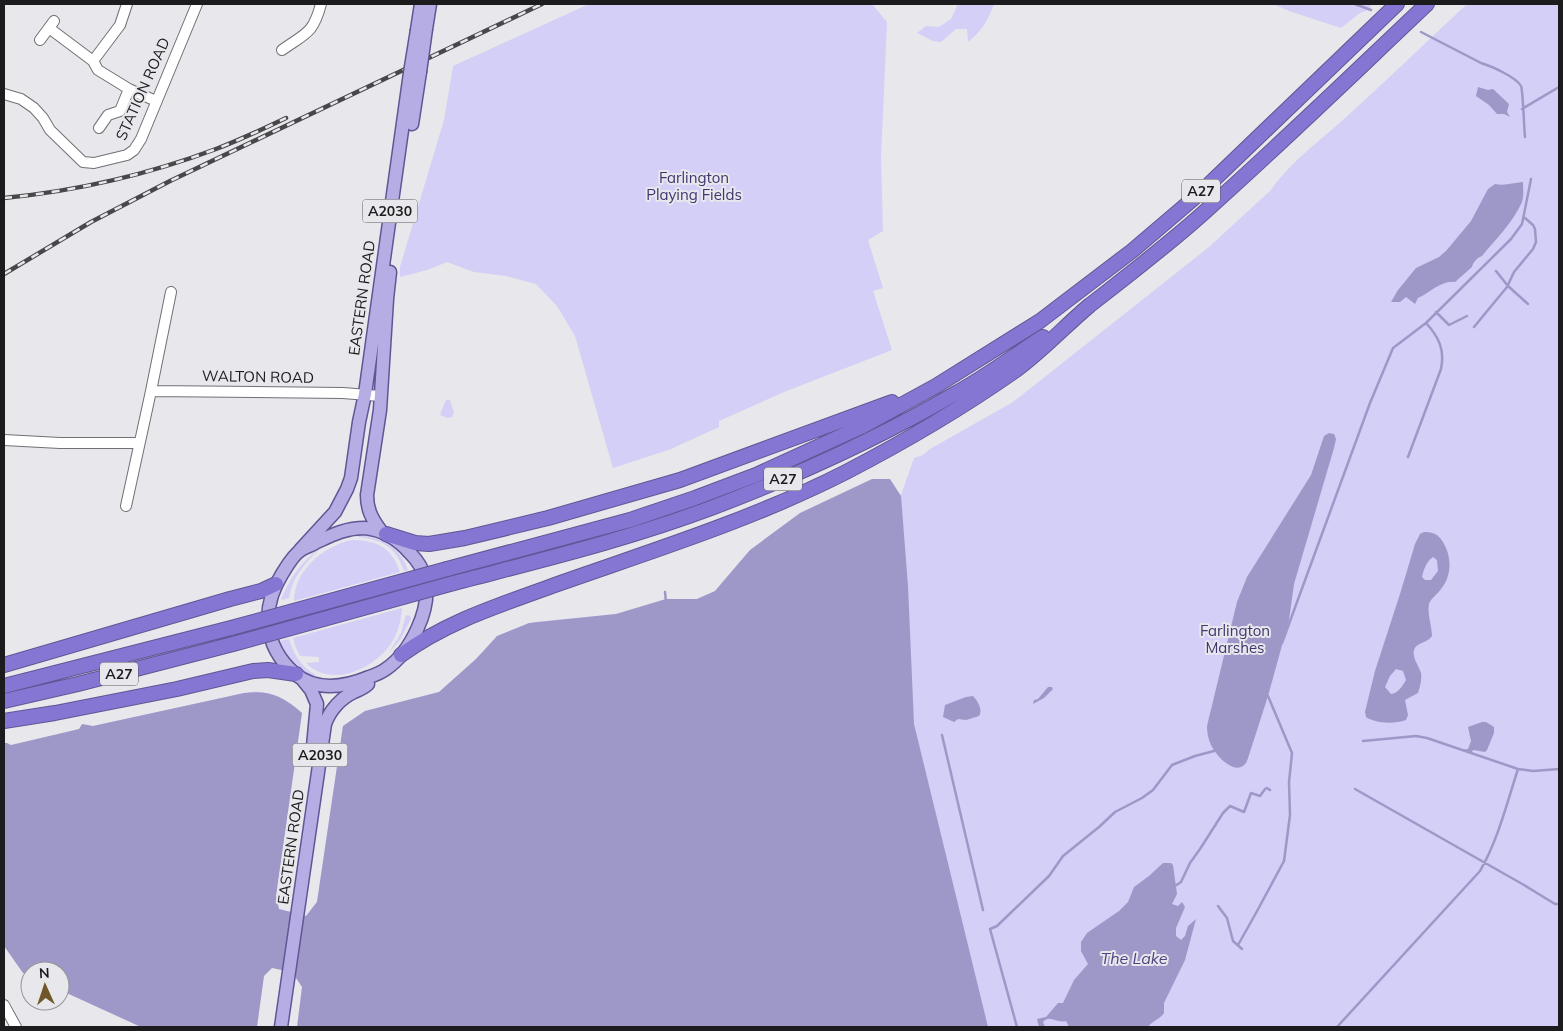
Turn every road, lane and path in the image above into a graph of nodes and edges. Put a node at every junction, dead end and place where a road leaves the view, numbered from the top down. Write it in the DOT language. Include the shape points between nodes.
graph roads {
  1 [pos="128,4"];
  2 [pos="197,4"];
  3 [pos="321,4"];
  4 [pos="421,4"];
  5 [pos="430,4"];
  6 [pos="1397,4"];
  7 [pos="1427,4"];
  8 [pos="422,30"];
  9 [pos="40,40"];
  10 [pos="282,50"];
  11 [pos="95,65"];
  12 [pos="415,73"];
  13 [pos="129,90"];
  14 [pos="4,94"];
  15 [pos="156,101"];
  16 [pos="99,128"];
  17 [pos="171,292"];
  18 [pos="1088,307"];
  19 [pos="936,386"];
  20 [pos="151,391"];
  21 [pos="364,394"];
  22 [pos="380,396"];
  23 [pos="4,440"];
  24 [pos="139,443"];
  25 [pos="126,506"];
  26 [pos="384,532"];
  27 [pos="300,550"];
  28 [pos="276,584"];
  29 [pos="401,656"];
  30 [pos="4,665"];
  31 [pos="385,670"];
  32 [pos="298,676"];
  33 [pos="4,686"];
  34 [pos="4,701"];
  35 [pos="4,720"];
  36 [pos="300,868"];
  37 [pos="282,996"];
  38 [pos="4,1005"];
  39 [pos="16,1027"];
  40 [pos="273,1027"];
  41 [pos="281,1027"];
  1 -- 11 [label="street" via="120,25"];
  2 -- 15 [label="street, STATION ROAD"];
  3 -- 10 [label="street" via="311,30"];
  4 -- 8 [label="main road, EASTERN ROAD / A2030"];
  5 -- 8 [label="main road, EASTERN ROAD / A2030"];
  6 -- 19 [label="highway, A27" via="1200,193 1132,251 1040,321"];
  7 -- 18 [label="highway, A27" via="1208,209"];
  8 -- 12 [label="main road, EASTERN ROAD / A2030, bridge"];
  9 -- 11 [label="street" via="51,24"];
  11 -- 13 [label="street"];
  12 -- 21 [label="main road, EASTERN ROAD / A2030"];
  12 -- 22 [label="main road, EASTERN ROAD / A2030" via="388,289"];
  13 -- 15 [label="street"];
  13 -- 16 [label="street" via="120,111 108,115"];
  14 -- 15 [label="street, STATION ROAD" via="21,99 34,108 74,155 82,162 94,163 134,150"];
  17 -- 20 [label="street"];
  18 -- 29 [label="highway" via="1017,369 901,442 844,473 715,528 487,609 440,630"];
  18 -- 34 [label="highway, A27, bridge" via="959,392 796,474 710,509 624,537 233,644"];
  19 -- 26 [label="highway" via="680,480 548,518 429,544"];
  19 -- 33 [label="highway, A27, bridge" via="861,427 756,475 630,520"];
  20 -- 21 [label="street, WALTON ROAD"];
  20 -- 24 [label="street"];
  21 -- 22 [label="street, WALTON ROAD"];
  21 -- 27 [label="main road, EASTERN ROAD / A2030" via="347,489 335,512"];
  22 -- 26 [label="main road, EASTERN ROAD / A2030" via="367,504 372,520"];
  23 -- 24 [label="street"];
  24 -- 25 [label="street"];
  26 -- 27 [label="main road" via="350,528"];
  26 -- 29 [label="main road" via="403,545 417,561 426,585 419,624"];
  27 -- 28 [label="main road"];
  28 -- 30 [label="highway"];
  28 -- 32 [label="main road" via="268,610 269,631 276,652"];
  29 -- 31 [label="main road"];
  31 -- 32 [label="main road" via="352,684 337,686 319,684"];
  31 -- 36 [label="main road, EASTERN ROAD / A2030" via="365,688 340,701 327,719"];
  32 -- 35 [label="highway" via="268,670 253,671 177,689"];
  32 -- 36 [label="main road, EASTERN ROAD / A2030" via="315,697 317,709"];
  36 -- 37 [label="main road, EASTERN ROAD / A2030"];
  37 -- 40 [label="main road, EASTERN ROAD / A2030"];
  37 -- 41 [label="main road, EASTERN ROAD / A2030"];
  38 -- 39 [label="street"];
}
